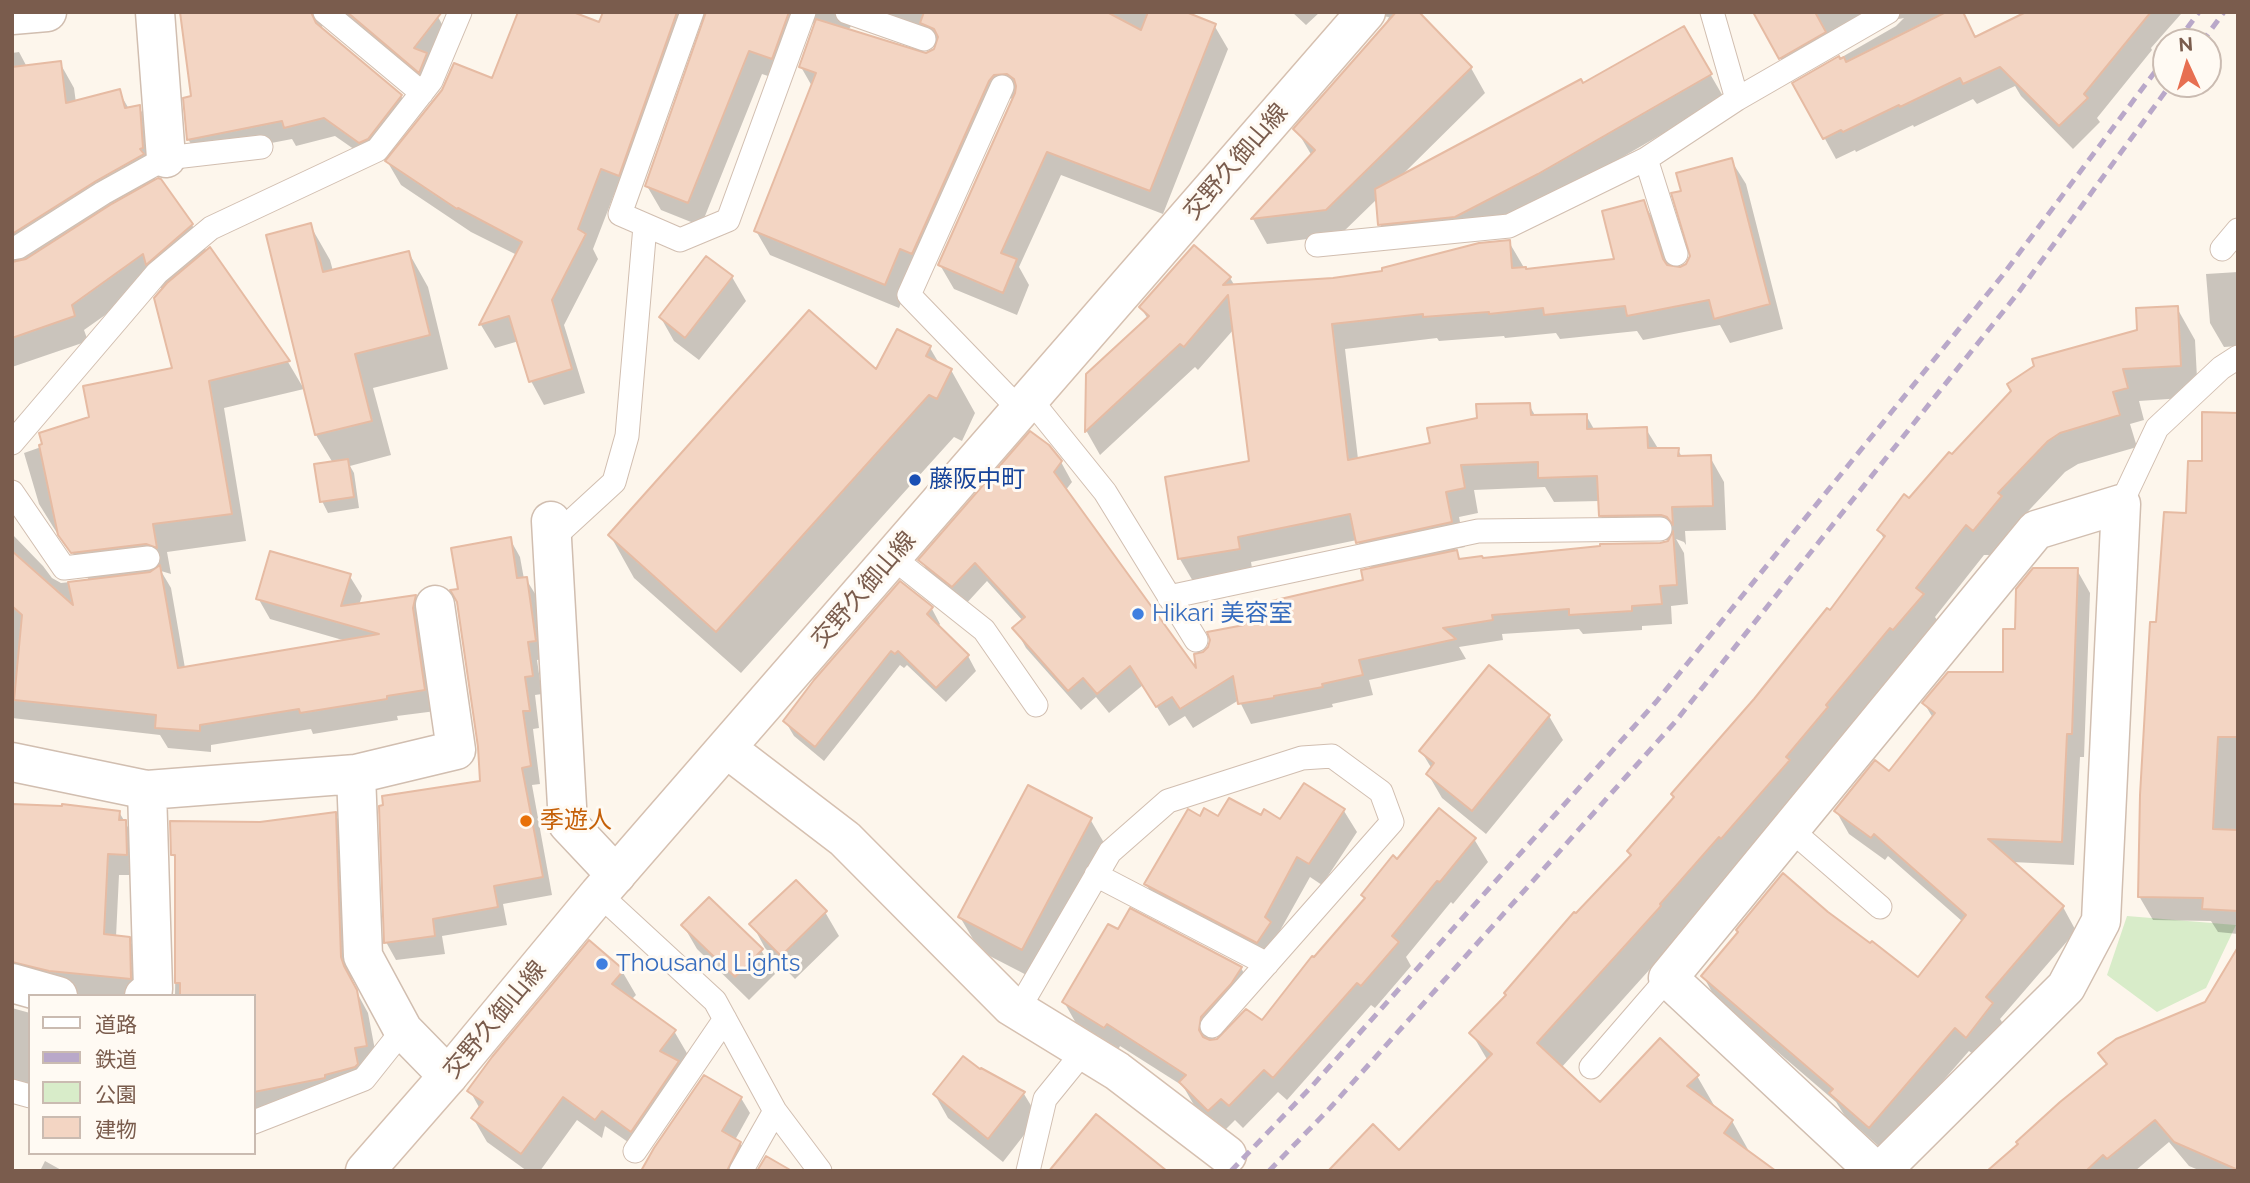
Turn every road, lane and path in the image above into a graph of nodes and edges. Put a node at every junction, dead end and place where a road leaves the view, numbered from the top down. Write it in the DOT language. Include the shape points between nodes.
graph roads {
  1 [pos="47,12"];
  2 [pos="155,12"];
  3 [pos="325,12"];
  4 [pos="460,12"];
  5 [pos="692,12"];
  6 [pos="804,12"];
  7 [pos="847,12"];
  8 [pos="1366,12"];
  9 [pos="1712,12"];
  10 [pos="1888,12"];
  11 [pos="12,15"];
  12 [pos="924,39"];
  13 [pos="1002,87"];
  14 [pos="422,93"];
  15 [pos="1737,99"];
  16 [pos="261,147"];
  17 [pos="166,158"];
  18 [pos="1646,159"];
  19 [pos="645,226"];
  20 [pos="2238,230"];
  21 [pos="1317,245"];
  22 [pos="12,248"];
  23 [pos="2222,249"];
  24 [pos="1676,254"];
  25 [pos="2238,357"];
  26 [pos="1025,404"];
  27 [pos="12,443"];
  28 [pos="12,492"];
  29 [pos="2121,504"];
  30 [pos="552,529"];
  31 [pos="1660,529"];
  32 [pos="892,557"];
  33 [pos="148,558"];
  34 [pos="1169,597"];
  35 [pos="435,605"];
  36 [pos="1196,640"];
  37 [pos="1036,705"];
  38 [pos="726,748"];
  39 [pos="12,762"];
  40 [pos="356,774"];
  41 [pos="147,790"];
  42 [pos="1790,829"];
  43 [pos="1096,876"];
  44 [pos="608,885"];
  45 [pos="1880,908"];
  46 [pos="1267,964"];
  47 [pos="1668,978"];
  48 [pos="12,983"];
  49 [pos="51,994"];
  50 [pos="147,994"];
  51 [pos="1018,1010"];
  52 [pos="725,1019"];
  53 [pos="1212,1026"];
  54 [pos="403,1030"];
  55 [pos="1084,1051"];
  56 [pos="1591,1068"];
  57 [pos="448,1076"];
  58 [pos="775,1111"];
  59 [pos="256,1121"];
  60 [pos="635,1151"];
  61 [pos="1227,1156"];
  62 [pos="365,1171"];
  63 [pos="741,1171"];
  64 [pos="820,1171"];
  65 [pos="1028,1171"];
  66 [pos="1874,1171"];
  67 [pos="1881,1171"];
  1 -- 11 [label="street"];
  2 -- 17 [label="street"];
  3 -- 14 [label="lane"];
  4 -- 14 [label="lane"];
  5 -- 19 [label="lane" via="620,214"];
  6 -- 19 [label="lane" via="728,220 680,240"];
  7 -- 12 [label="lane"];
  8 -- 26 [label="street, 交野久御山線"];
  9 -- 15 [label="lane"];
  10 -- 15 [label="lane"];
  13 -- 26 [label="lane" via="909,295"];
  14 -- 27 [label="lane" via="377,150 211,228 157,273"];
  15 -- 18 [label="lane"];
  16 -- 17 [label="lane"];
  17 -- 22 [label="lane"];
  18 -- 21 [label="lane" via="1510,226"];
  18 -- 24 [label="lane"];
  19 -- 30 [label="lane" via="627,436 614,482"];
  20 -- 23 [label="lane"];
  25 -- 29 [label="lane" via="2157,428"];
  26 -- 32 [label="street, 交野久御山線"];
  26 -- 34 [label="lane" via="1105,492"];
  28 -- 33 [label="lane" via="64,568"];
  29 -- 42 [label="street" via="2036,530"];
  29 -- 67 [label="street" via="2101,921 2066,987"];
  30 -- 44 [label="street" via="568,824"];
  31 -- 34 [label="lane" via="1478,531"];
  32 -- 37 [label="lane" via="984,630"];
  32 -- 38 [label="street, 交野久御山線"];
  34 -- 36 [label="lane"];
  35 -- 40 [label="street" via="456,750"];
  38 -- 44 [label="street, 交野久御山線"];
  38 -- 51 [label="street" via="845,839"];
  39 -- 41 [label="street"];
  40 -- 41 [label="street"];
  40 -- 54 [label="street" via="363,956"];
  41 -- 50 [label="street" via="153,989"];
  42 -- 45 [label="lane"];
  42 -- 47 [label="street"];
  43 -- 46 [label="lane"];
  43 -- 46 [label="lane" via="1110,852 1168,801 1302,758 1332,756 1381,792 1392,822"];
  43 -- 51 [label="lane"];
  44 -- 52 [label="lane" via="715,1001"];
  44 -- 57 [label="street, 交野久御山線"];
  46 -- 53 [label="lane"];
  47 -- 56 [label="lane"];
  47 -- 66 [label="street"];
  48 -- 49 [label="street"];
  51 -- 55 [label="street"];
  52 -- 58 [label="lane"];
  52 -- 60 [label="lane"];
  54 -- 57 [label="street"];
  54 -- 59 [label="lane" via="363,1079"];
  55 -- 61 [label="street"];
  55 -- 65 [label="lane" via="1045,1099"];
  57 -- 62 [label="street, 交野久御山線"];
  58 -- 63 [label="lane"];
  58 -- 64 [label="lane"];
}
